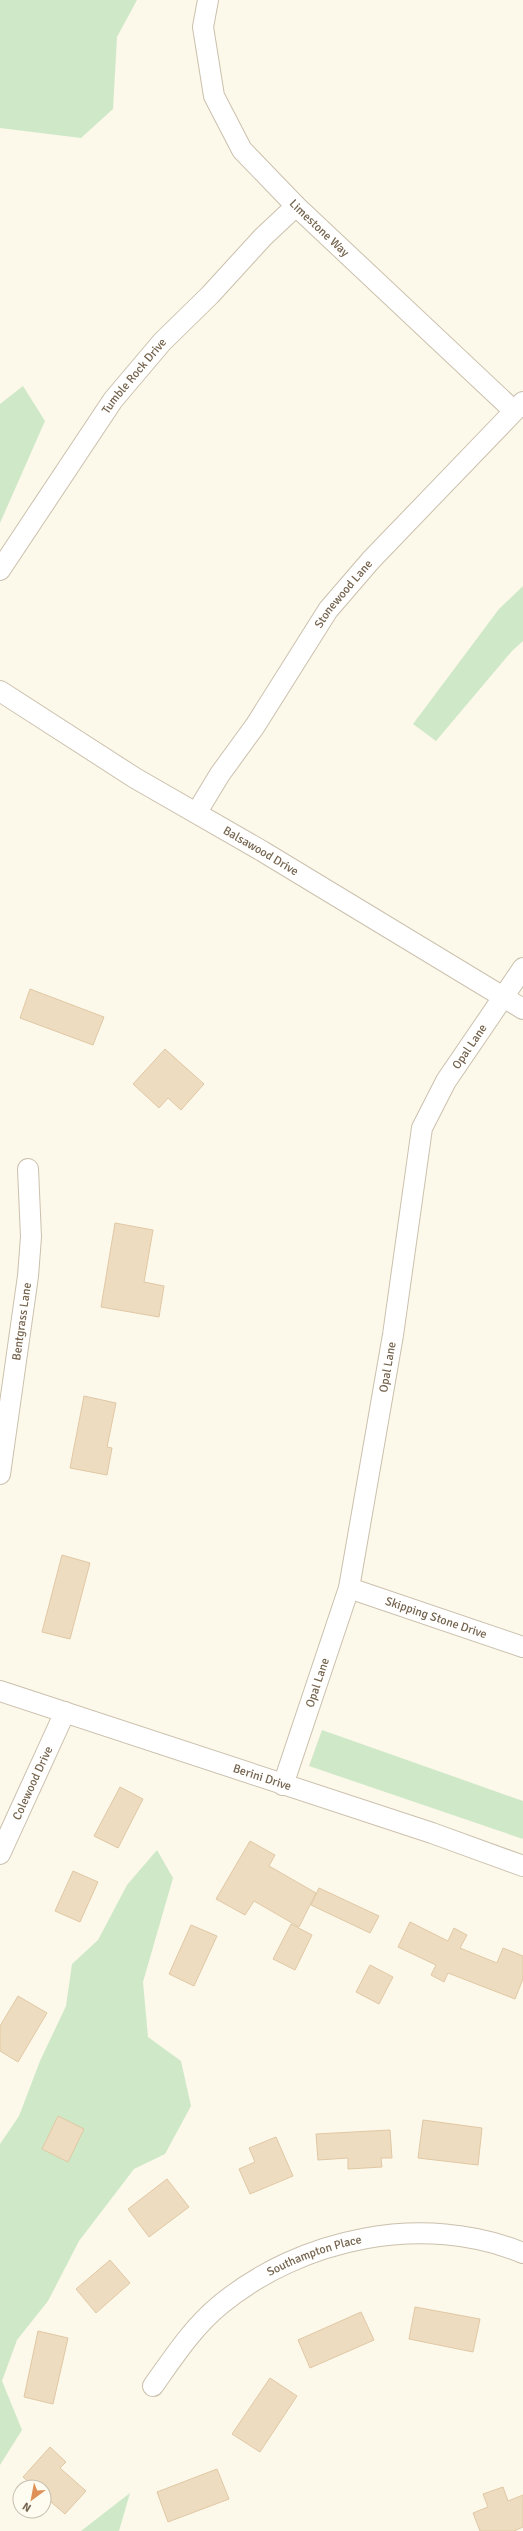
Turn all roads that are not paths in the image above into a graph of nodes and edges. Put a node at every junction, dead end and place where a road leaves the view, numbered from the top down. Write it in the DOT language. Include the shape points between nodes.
graph roads {
  1 [pos="208,0"];
  2 [pos="296,206"];
  3 [pos="519,407"];
  4 [pos="0,570"];
  5 [pos="0,691"];
  6 [pos="197,812"];
  7 [pos="523,968"];
  8 [pos="504,996"];
  9 [pos="523,1009"];
  10 [pos="28,1169"];
  11 [pos="0,1474"];
  12 [pos="349,1588"];
  13 [pos="523,1647"];
  14 [pos="0,1691"];
  15 [pos="65,1712"];
  16 [pos="283,1785"];
  17 [pos="0,1854"];
  18 [pos="523,1866"];
  19 [pos="523,2253"];
  20 [pos="153,2386"];
  1 -- 2 [label="street, Limestone Way" via="203,27 214,96 242,150"];
  2 -- 3 [label="street, Limestone Way"];
  2 -- 4 [label="street, Tumble Rock Drive" via="263,236 210,295 162,342 113,400"];
  3 -- 6 [label="street, Stonewood Lane" via="371,560 328,610 256,726 220,774"];
  5 -- 6 [label="street, Balsawood Drive" via="136,778"];
  6 -- 8 [label="street, Balsawood Drive"];
  7 -- 8 [label="street, Opal Lane"];
  8 -- 9 [label="street, Balsawood Drive"];
  8 -- 12 [label="street, Opal Lane" via="446,1081 422,1128 393,1335 364,1516"];
  10 -- 11 [label="street, Bentgrass Lane" via="31,1237 28,1276"];
  12 -- 13 [label="street, Skipping Stone Drive"];
  12 -- 16 [label="street, Opal Lane"];
  14 -- 15 [label="street, Berini Drive"];
  15 -- 16 [label="street, Berini Drive"];
  15 -- 17 [label="street, Colewood Drive"];
  16 -- 18 [label="street, Berini Drive"];
  19 -- 20 [label="street, Southampton Place" via="483,2241 413,2233 346,2242 310,2253 247,2284 218,2306 186,2339"];
}
